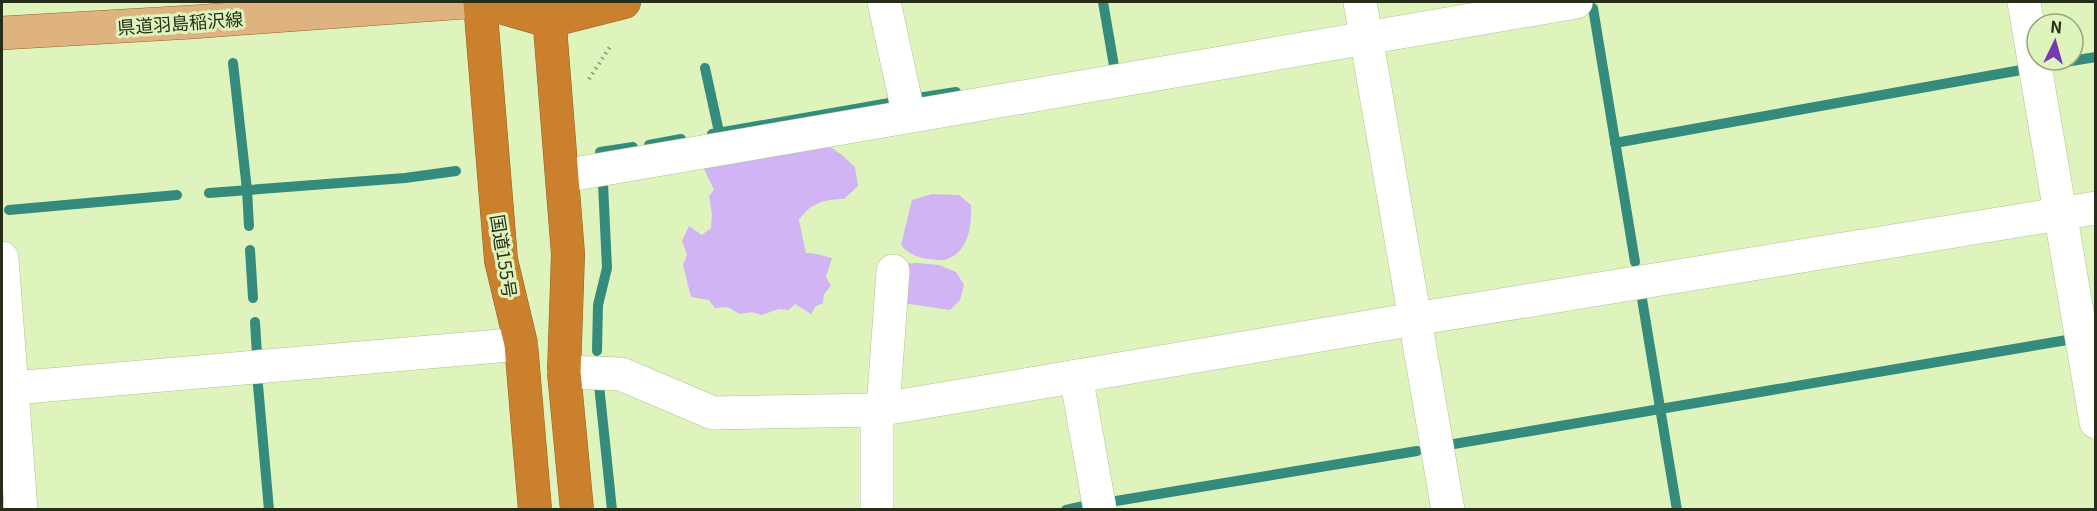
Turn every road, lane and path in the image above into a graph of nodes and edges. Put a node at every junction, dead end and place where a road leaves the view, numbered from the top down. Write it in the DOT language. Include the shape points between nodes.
graph roads {
  1 [pos="466,2"];
  2 [pos="482,2"];
  3 [pos="624,2"];
  4 [pos="884,2"];
  5 [pos="1360,2"];
  6 [pos="1576,2"];
  7 [pos="2025,2"];
  8 [pos="549,11"];
  9 [pos="2,33"];
  10 [pos="1366,39"];
  11 [pos="909,116"];
  12 [pos="562,176"];
  13 [pos="2096,208"];
  14 [pos="2061,214"];
  15 [pos="2,258"];
  16 [pos="893,271"];
  17 [pos="1415,319"];
  18 [pos="521,345"];
  19 [pos="564,372"];
  20 [pos="1076,376"];
  21 [pos="6,388"];
  22 [pos="880,409"];
  23 [pos="2096,422"];
  24 [pos="21,510"];
  25 [pos="535,510"];
  26 [pos="577,510"];
  27 [pos="877,510"];
  28 [pos="1100,510"];
  29 [pos="1448,510"];
  1 -- 9 [label="main road, 県道羽島稲沢線"];
  2 -- 8 [label="highway, 国道155号"];
  2 -- 18 [label="highway, 国道155号" via="501,260"];
  3 -- 8 [label="highway"];
  4 -- 11 [label="street"];
  5 -- 10 [label="street"];
  6 -- 10 [label="street"];
  7 -- 14 [label="street"];
  8 -- 12 [label="highway"];
  10 -- 11 [label="street"];
  10 -- 17 [label="street"];
  11 -- 12 [label="street"];
  12 -- 19 [label="highway" via="568,254"];
  13 -- 14 [label="street"];
  14 -- 17 [label="street"];
  14 -- 23 [label="street"];
  15 -- 21 [label="street"];
  16 -- 22 [label="street"];
  17 -- 20 [label="street"];
  17 -- 29 [label="street"];
  18 -- 21 [label="street"];
  18 -- 25 [label="highway, 国道155号"];
  19 -- 22 [label="street" via="621,374 714,413"];
  19 -- 26 [label="highway"];
  20 -- 22 [label="street"];
  20 -- 28 [label="street"];
  21 -- 24 [label="street"];
  22 -- 27 [label="street"];
}
